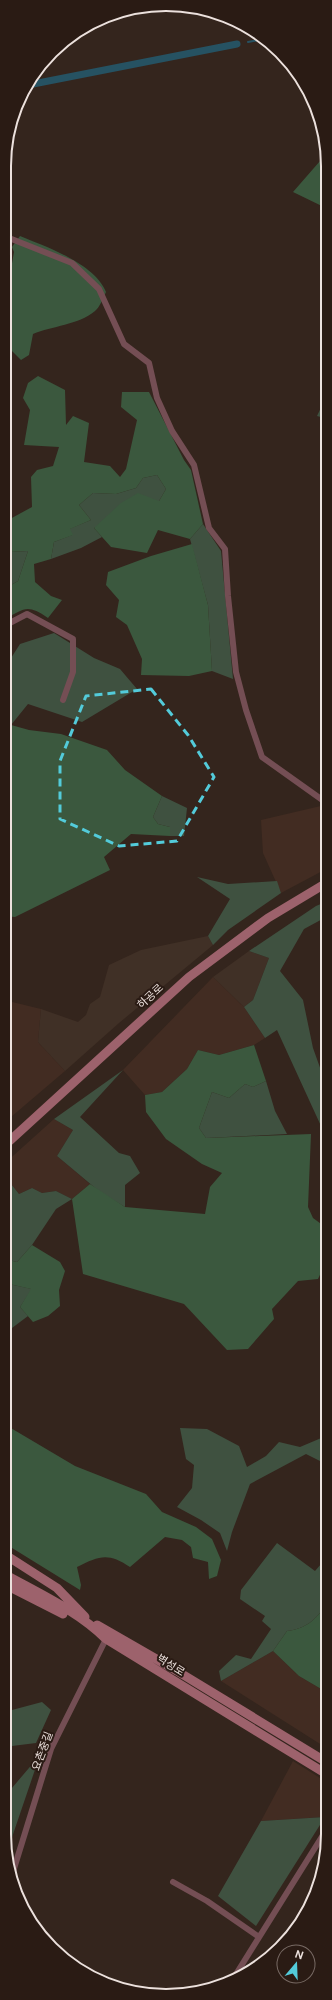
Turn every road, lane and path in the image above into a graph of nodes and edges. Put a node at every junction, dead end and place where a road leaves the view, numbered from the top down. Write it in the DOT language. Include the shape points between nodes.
graph roads {
  1 [pos="11,239"];
  2 [pos="11,622"];
  3 [pos="63,700"];
  4 [pos="321,799"];
  5 [pos="321,886"];
  6 [pos="11,1140"];
  7 [pos="11,1558"];
  8 [pos="11,1573"];
  9 [pos="11,1578"];
  10 [pos="11,1588"];
  11 [pos="86,1618"];
  12 [pos="98,1631"];
  13 [pos="106,1639"];
  14 [pos="321,1759"];
  15 [pos="321,1771"];
  16 [pos="321,1838"];
  17 [pos="15,1867"];
  18 [pos="173,1882"];
  19 [pos="259,1937"];
  20 [pos="238,1972"];
  1 -- 4 [label="street" via="72,263 99,289 124,344 149,363 157,398 172,431 194,465 209,528 225,549 236,672 262,757"];
  2 -- 3 [label="street" via="27,614 73,639 73,672"];
  5 -- 6 [label="main road, 하공로" via="268,918 189,977"];
  7 -- 11 [label="main road" via="57,1588"];
  8 -- 11 [label="main road, 벽성로"];
  9 -- 12 [label="main road, 벽성로"];
  10 -- 12 [label="main road"];
  11 -- 14 [label="main road, 벽성로"];
  12 -- 13 [label="main road, 벽성로"];
  13 -- 15 [label="main road, 벽성로"];
  13 -- 17 [label="street, 요촌중길" via="51,1749"];
  16 -- 19 [label="street"];
  18 -- 19 [label="street" via="207,1901"];
  19 -- 20 [label="street"];
}
